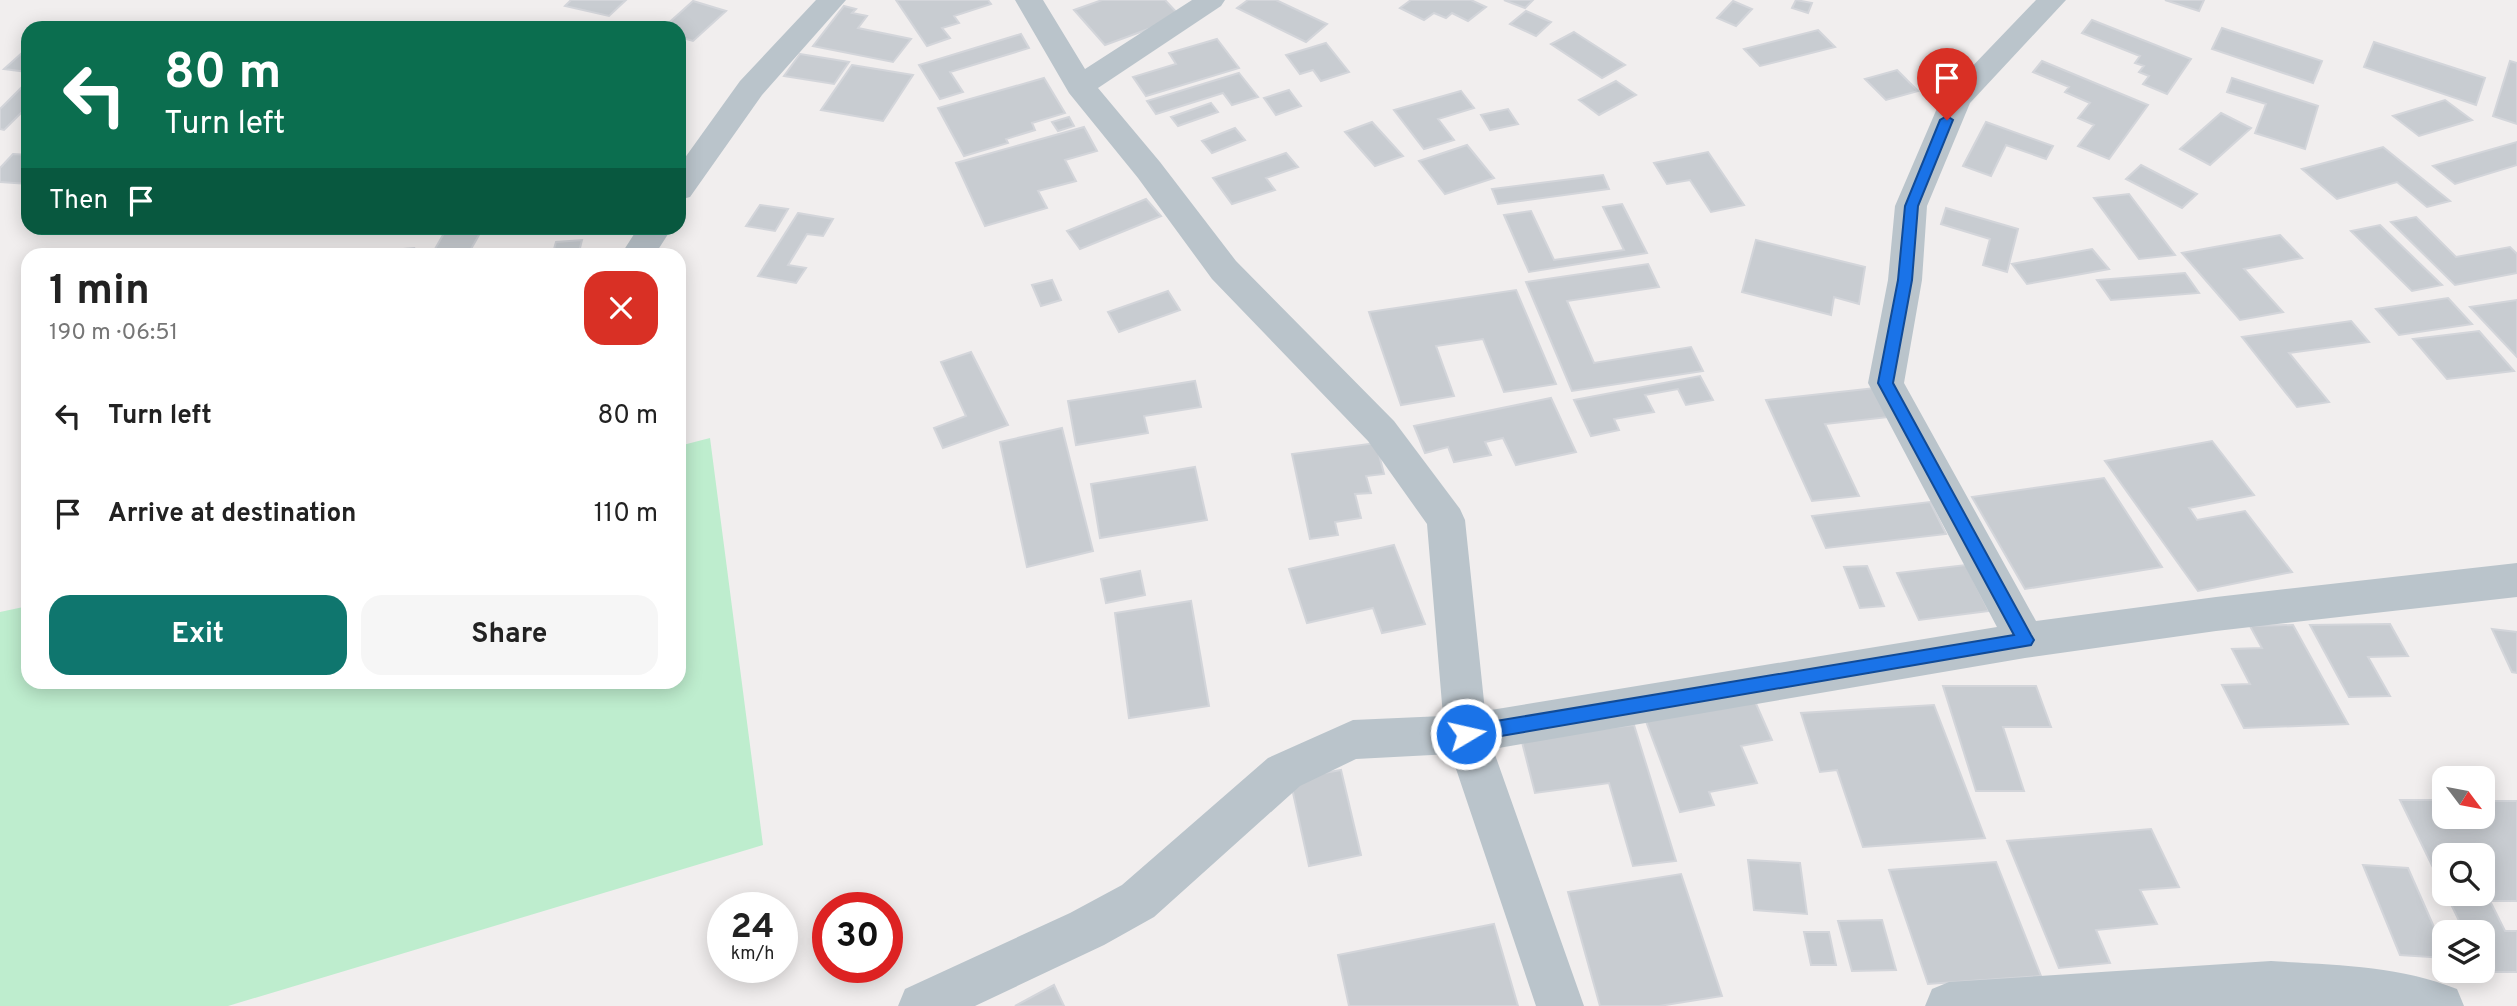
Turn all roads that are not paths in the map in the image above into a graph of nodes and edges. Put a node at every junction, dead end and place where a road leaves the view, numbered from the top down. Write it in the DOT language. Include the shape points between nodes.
graph roads {
  1 [pos="832,0"];
  2 [pos="1029,0"];
  3 [pos="1211,0"];
  4 [pos="2052,0"];
  5 [pos="1080,86"];
  6 [pos="686,179"];
  7 [pos="2517,580"];
  8 [pos="2025,640"];
  9 [pos="1466,734"];
  10 [pos="922,1006"];
  11 [pos="1560,1006"];
  12 [pos="1950,1006"];
  13 [pos="2440,1006"];
  1 -- 6 [label="street" via="751,88"];
  2 -- 5 [label="street"];
  3 -- 5 [label="street"];
  4 -- 8 [label="street" via="1956,99 1912,206 1905,280 1886,383"];
  5 -- 9 [label="street" via="1150,170 1224,271 1381,431 1446,520"];
  7 -- 8 [label="street"];
  8 -- 9 [label="street"];
  9 -- 10 [label="street" via="1353,740 1284,772 1138,901"];
  9 -- 11 [label="street"];
  12 -- 13 [label="street" via="2271,985 2378,992"];
}
